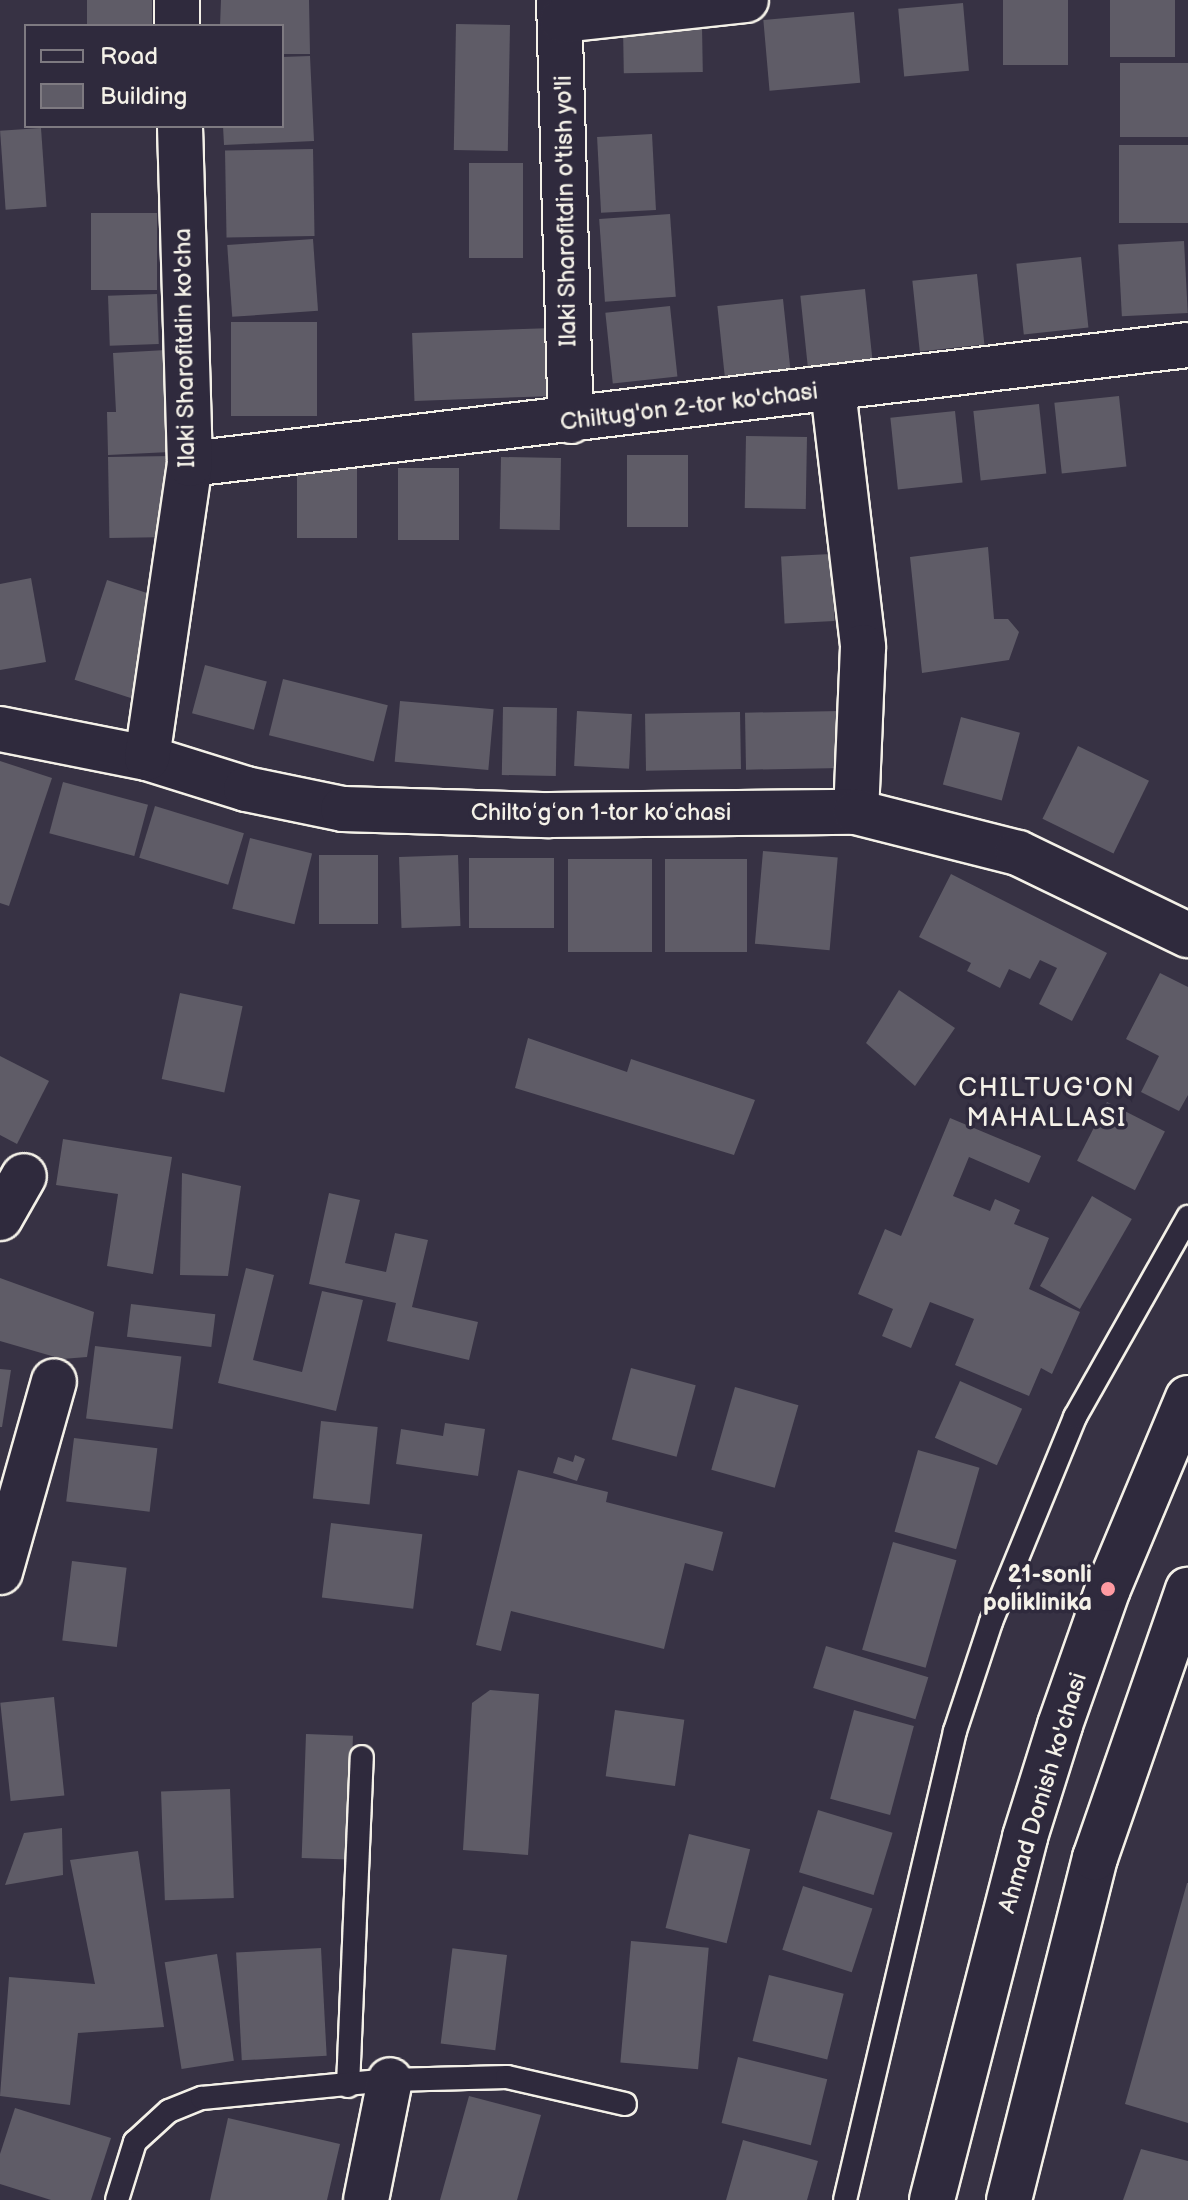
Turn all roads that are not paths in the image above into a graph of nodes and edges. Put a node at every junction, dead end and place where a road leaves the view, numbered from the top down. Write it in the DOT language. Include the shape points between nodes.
graph roads {
  1 [pos="177,0"];
  2 [pos="746,0"];
  3 [pos="560,10"];
  4 [pos="177,24"];
  5 [pos="180,128"];
  6 [pos="1188,345"];
  7 [pos="833,390"];
  8 [pos="571,421"];
  9 [pos="190,464"];
  10 [pos="0,729"];
  11 [pos="147,758"];
  12 [pos="856,812"];
  13 [pos="1188,935"];
  14 [pos="24,1176"];
  15 [pos="1188,1217"];
  16 [pos="0,1218"];
  17 [pos="54,1381"];
  18 [pos="1188,1398"];
  19 [pos="0,1572"];
  20 [pos="1188,1590"];
  21 [pos="362,1757"];
  22 [pos="369,2083"];
  23 [pos="625,2104"];
  24 [pos="117,2200"];
  25 [pos="366,2200"];
  26 [pos="845,2200"];
  27 [pos="932,2200"];
  28 [pos="1009,2200"];
  1 -- 4 [label="street"];
  2 -- 3 [label="street"];
  3 -- 8 [label="street, Ilaki Sharofitdin o'tish yo'li"];
  5 -- 9 [label="street, Ilaki Sharofitdin ko'cha"];
  6 -- 7 [label="street, Chiltug'on 2-tor ko'chasi"];
  7 -- 8 [label="street, Chiltug'on 2-tor ko'chasi"];
  7 -- 12 [label="street" via="863,647"];
  8 -- 9 [label="street, Chiltug'on 2-tor ko'chasi"];
  9 -- 11 [label="street, Ilaki Sharofitdin ko'cha"];
  10 -- 11 [label="street, Chiltoʻgʻon 1-tor koʻchasi"];
  11 -- 12 [label="street, Chiltoʻgʻon 1-tor koʻchasi" via="246,789 343,809 550,815"];
  12 -- 13 [label="street, Chiltoʻgʻon 1-tor koʻchasi" via="1018,853"];
  14 -- 16 [label="street"];
  15 -- 26 [label="lane" via="1075,1417 991,1622 955,1731"];
  17 -- 19 [label="street"];
  18 -- 27 [label="street, Ahmad Donish ko'chasi" via="1108,1589 1060,1725 1025,1837"];
  20 -- 28 [label="street" via="1095,1858"];
  21 -- 22 [label="lane"];
  22 -- 23 [label="lane" via="507,2077"];
  22 -- 24 [label="lane" via="202,2098 169,2111 135,2142"];
  22 -- 25 [label="street"];
}
